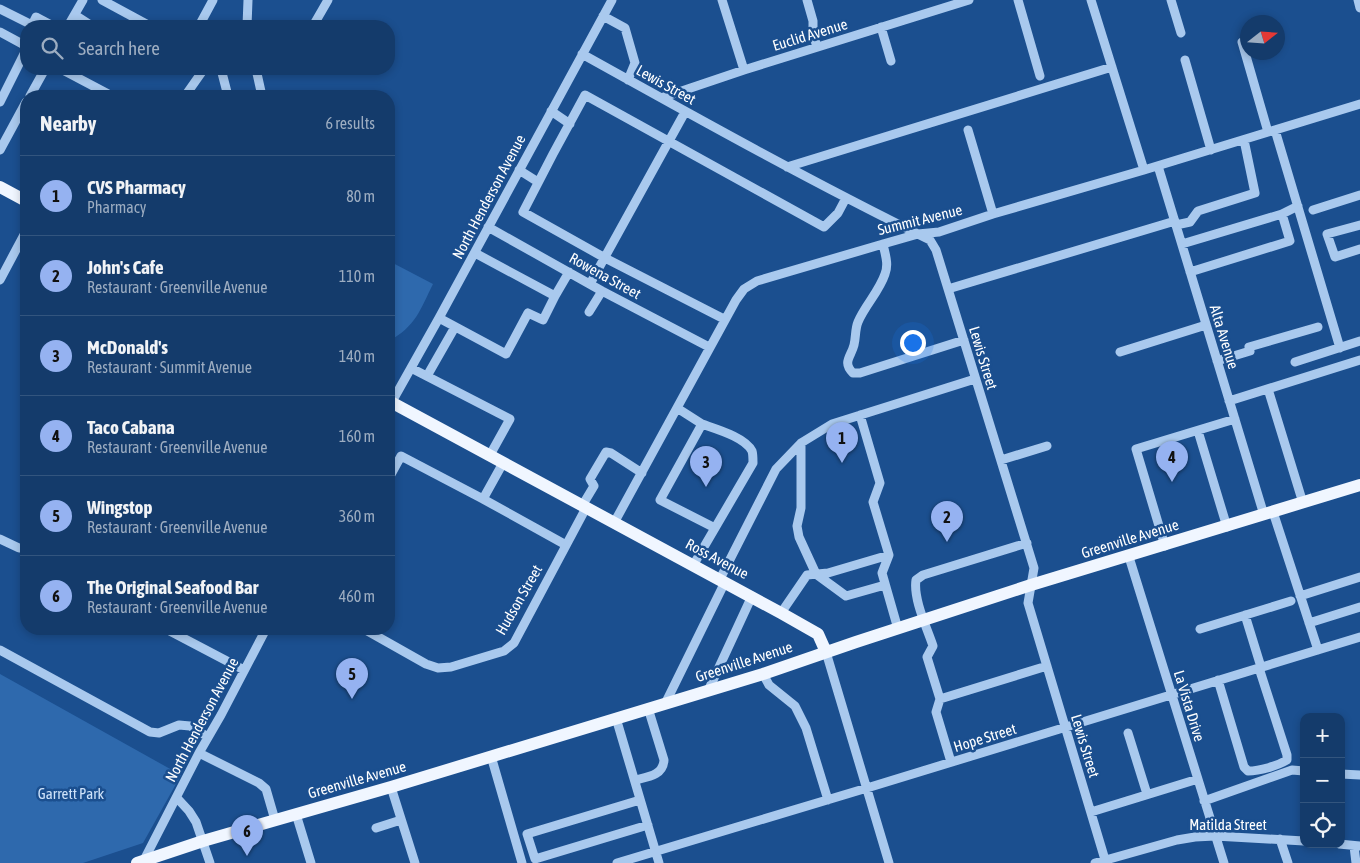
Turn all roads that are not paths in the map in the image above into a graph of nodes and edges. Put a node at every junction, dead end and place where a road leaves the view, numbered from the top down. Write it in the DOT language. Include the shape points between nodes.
graph roads {
  1 [pos="83,0"];
  2 [pos="102,0"];
  3 [pos="213,0"];
  4 [pos="248,0"];
  5 [pos="328,0"];
  6 [pos="612,0"];
  7 [pos="722,0"];
  8 [pos="807,0"];
  9 [pos="969,0"];
  10 [pos="1018,0"];
  11 [pos="1091,0"];
  12 [pos="1172,0"];
  13 [pos="1358,0"];
  14 [pos="1360,8"];
  15 [pos="0,9"];
  16 [pos="74,15"];
  17 [pos="603,16"];
  18 [pos="22,20"];
  19 [pos="71,20"];
  20 [pos="82,20"];
  21 [pos="139,20"];
  22 [pos="202,20"];
  23 [pos="247,20"];
  24 [pos="317,20"];
  25 [pos="881,27"];
  26 [pos="0,32"];
  27 [pos="1181,33"];
  28 [pos="20,44"];
  29 [pos="817,47"];
  30 [pos="582,54"];
  31 [pos="20,60"];
  32 [pos="891,60"];
  33 [pos="1184,60"];
  34 [pos="1248,60"];
  35 [pos="1112,67"];
  36 [pos="744,70"];
  37 [pos="42,75"];
  38 [pos="72,75"];
  39 [pos="200,75"];
  40 [pos="223,75"];
  41 [pos="257,75"];
  42 [pos="1040,76"];
  43 [pos="628,80"];
  44 [pos="33,90"];
  45 [pos="98,90"];
  46 [pos="189,90"];
  47 [pos="226,90"];
  48 [pos="261,90"];
  49 [pos="661,98"];
  50 [pos="0,102"];
  51 [pos="1360,104"];
  52 [pos="20,111"];
  53 [pos="551,111"];
  54 [pos="685,112"];
  55 [pos="570,124"];
  56 [pos="968,130"];
  57 [pos="1271,131"];
  58 [pos="3,137"];
  59 [pos="1244,140"];
  60 [pos="668,142"];
  61 [pos="0,150"];
  62 [pos="1211,150"];
  63 [pos="787,166"];
  64 [pos="1158,166"];
  65 [pos="519,170"];
  66 [pos="1144,170"];
  67 [pos="538,182"];
  68 [pos="0,187"];
  69 [pos="1360,195"];
  70 [pos="20,198"];
  71 [pos="846,198"];
  72 [pos="1298,206"];
  73 [pos="1313,210"];
  74 [pos="993,214"];
  75 [pos="1282,214"];
  76 [pos="1176,223"];
  77 [pos="1360,225"];
  78 [pos="488,227"];
  79 [pos="918,234"];
  80 [pos="20,242"];
  81 [pos="882,244"];
  82 [pos="1182,244"];
  83 [pos="1360,249"];
  84 [pos="474,253"];
  85 [pos="605,258"];
  86 [pos="569,272"];
  87 [pos="1190,272"];
  88 [pos="0,280"];
  89 [pos="590,284"];
  90 [pos="602,290"];
  91 [pos="948,290"];
  92 [pos="555,296"];
  93 [pos="589,312"];
  94 [pos="439,318"];
  95 [pos="724,319"];
  96 [pos="1206,325"];
  97 [pos="1318,326"];
  98 [pos="455,327"];
  99 [pos="964,340"];
  100 [pos="1360,341"];
  101 [pos="709,347"];
  102 [pos="1340,348"];
  103 [pos="1120,352"];
  104 [pos="1360,360"];
  105 [pos="1217,361"];
  106 [pos="1294,362"];
  107 [pos="411,368"];
  108 [pos="428,376"];
  109 [pos="975,379"];
  110 [pos="1268,389"];
  111 [pos="395,395"];
  112 [pos="1230,401"];
  113 [pos="395,406"];
  114 [pos="677,408"];
  115 [pos="860,415"];
  116 [pos="1235,419"];
  117 [pos="702,424"];
  118 [pos="1198,431"];
  119 [pos="801,443"];
  120 [pos="1047,446"];
  121 [pos="490,456"];
  122 [pos="1001,460"];
  123 [pos="503,463"];
  124 [pos="395,467"];
  125 [pos="642,473"];
  126 [pos="1360,486"];
  127 [pos="483,499"];
  128 [pos="1303,503"];
  129 [pos="584,507"];
  130 [pos="1269,514"];
  131 [pos="614,523"];
  132 [pos="1227,527"];
  133 [pos="715,528"];
  134 [pos="0,539"];
  135 [pos="1027,542"];
  136 [pos="566,544"];
  137 [pos="1165,546"];
  138 [pos="20,548"];
  139 [pos="889,555"];
  140 [pos="1129,556"];
  141 [pos="694,564"];
  142 [pos="816,574"];
  143 [pos="1360,577"];
  144 [pos="722,581"];
  145 [pos="885,585"];
  146 [pos="1031,586"];
  147 [pos="752,596"];
  148 [pos="1300,596"];
  149 [pos="1291,601"];
  150 [pos="1360,607"];
  151 [pos="781,613"];
  152 [pos="1245,615"];
  153 [pos="924,620"];
  154 [pos="1308,623"];
  155 [pos="898,629"];
  156 [pos="1200,629"];
  157 [pos="177,635"];
  158 [pos="263,635"];
  159 [pos="375,635"];
  160 [pos="1360,637"];
  161 [pos="0,650"];
  162 [pos="1318,650"];
  163 [pos="826,652"];
  164 [pos="1047,666"];
  165 [pos="1260,667"];
  166 [pos="244,670"];
  167 [pos="763,674"];
  168 [pos="1218,680"];
  169 [pos="708,691"];
  170 [pos="1172,694"];
  171 [pos="940,699"];
  172 [pos="665,704"];
  173 [pos="648,708"];
  174 [pos="616,718"];
  175 [pos="1065,727"];
  176 [pos="1128,733"];
  177 [pos="208,738"];
  178 [pos="199,753"];
  179 [pos="491,756"];
  180 [pos="951,762"];
  181 [pos="1300,771"];
  182 [pos="1345,774"];
  183 [pos="1360,775"];
  184 [pos="1198,779"];
  185 [pos="635,780"];
  186 [pos="391,787"];
  187 [pos="867,788"];
  188 [pos="1147,794"];
  189 [pos="177,798"];
  190 [pos="640,800"];
  191 [pos="828,800"];
  192 [pos="1204,800"];
  193 [pos="1090,812"];
  194 [pos="296,814"];
  195 [pos="275,820"];
  196 [pos="401,820"];
  197 [pos="648,825"];
  198 [pos="376,828"];
  199 [pos="1215,836"];
  200 [pos="1280,839"];
  201 [pos="203,841"];
  202 [pos="1300,841"];
  203 [pos="1357,846"];
  204 [pos="656,851"];
  205 [pos="160,859"];
  206 [pos="1106,861"];
  207 [pos="140,862"];
  208 [pos="210,863"];
  209 [pos="311,863"];
  210 [pos="415,863"];
  211 [pos="522,863"];
  212 [pos="617,863"];
  213 [pos="659,863"];
  214 [pos="889,863"];
  215 [pos="1095,863"];
  216 [pos="1224,863"];
  217 [pos="1288,863"];
  218 [pos="1356,863"];
  1 -- 16 [label="street"];
  2 -- 21 [label="street"];
  3 -- 22 [label="street"];
  4 -- 23 [label="street"];
  5 -- 24 [label="street"];
  6 -- 17 [label="street, North Henderson Avenue"];
  7 -- 36 [label="street"];
  8 -- 29 [label="street"];
  9 -- 25 [label="street, Euclid Avenue"];
  10 -- 42 [label="street"];
  11 -- 35 [label="street"];
  12 -- 27 [label="street"];
  13 -- 14 [label="street"];
  15 -- 18 [label="street"];
  16 -- 19 [label="street"];
  16 -- 20 [label="street"];
  17 -- 30 [label="street, North Henderson Avenue"];
  17 -- 43 [label="street" via="625,28 635,63"];
  25 -- 29 [label="street, Euclid Avenue"];
  25 -- 32 [label="street"];
  26 -- 28 [label="street"];
  29 -- 36 [label="street, Euclid Avenue"];
  30 -- 43 [label="street, Lewis Street"];
  30 -- 53 [label="street, North Henderson Avenue"];
  31 -- 50 [label="street"];
  33 -- 62 [label="street"];
  34 -- 57 [label="street"];
  35 -- 63 [label="street"];
  35 -- 66 [label="street"];
  36 -- 49 [label="street, Euclid Avenue"];
  37 -- 44 [label="street"];
  38 -- 45 [label="street"];
  39 -- 46 [label="street"];
  40 -- 47 [label="street"];
  41 -- 48 [label="street"];
  43 -- 49 [label="street, Lewis Street"];
  49 -- 54 [label="street, Lewis Street"];
  51 -- 57 [label="street, Summit Avenue"];
  52 -- 58 [label="street"];
  53 -- 55 [label="street"];
  53 -- 65 [label="street, North Henderson Avenue"];
  54 -- 60 [label="street"];
  54 -- 63 [label="street, Lewis Street"];
  55 -- 60 [label="street" via="585,95"];
  55 -- 67 [label="street"];
  56 -- 74 [label="street"];
  57 -- 59 [label="street, Summit Avenue"];
  57 -- 72 [label="street"];
  58 -- 61 [label="street"];
  59 -- 62 [label="street, Summit Avenue"];
  59 -- 76 [label="street" via="1255,193 1198,211 1190,222"];
  60 -- 71 [label="street" via="824,227 838,213"];
  60 -- 85 [label="street"];
  62 -- 64 [label="street, Summit Avenue"];
  63 -- 71 [label="street, Lewis Street"];
  64 -- 66 [label="street, Summit Avenue"];
  64 -- 76 [label="street, Alta Avenue"];
  65 -- 67 [label="street"];
  65 -- 78 [label="street, North Henderson Avenue"];
  66 -- 74 [label="street, Summit Avenue"];
  67 -- 85 [label="street" via="523,212"];
  68 -- 70 [label="main road"];
  69 -- 73 [label="street"];
  71 -- 79 [label="street, Lewis Street"];
  72 -- 75 [label="street"];
  72 -- 102 [label="street"];
  74 -- 79 [label="street, Summit Avenue" via="939,232"];
  75 -- 82 [label="street"];
  75 -- 87 [label="street" via="1290,241"];
  76 -- 82 [label="street, Alta Avenue"];
  76 -- 91 [label="street"];
  77 -- 83 [label="street" via="1327,234 1335,258"];
  78 -- 84 [label="street, North Henderson Avenue"];
  78 -- 86 [label="street, Rowena Street"];
  79 -- 81 [label="street, Summit Avenue"];
  79 -- 91 [label="street, Lewis Street" via="930,240 936,250"];
  80 -- 88 [label="street"];
  81 -- 95 [label="street, Summit Avenue" via="757,281 744,289"];
  81 -- 99 [label="street" via="888,262 886,273 858,322 848,368 853,373 860,373"];
  82 -- 87 [label="street, Alta Avenue"];
  84 -- 92 [label="street"];
  84 -- 94 [label="street, North Henderson Avenue"];
  85 -- 89 [label="street"];
  85 -- 95 [label="street"];
  86 -- 89 [label="street, Rowena Street"];
  86 -- 92 [label="street"];
  87 -- 96 [label="street, Alta Avenue"];
  89 -- 90 [label="street, Rowena Street"];
  90 -- 93 [label="street"];
  90 -- 101 [label="street, Rowena Street"];
  91 -- 99 [label="street, Lewis Street"];
  92 -- 98 [label="street" via="543,320 528,313 506,354"];
  94 -- 98 [label="street"];
  94 -- 107 [label="street, North Henderson Avenue"];
  95 -- 101 [label="street, Summit Avenue"];
  96 -- 103 [label="street"];
  96 -- 105 [label="street, Alta Avenue"];
  97 -- 105 [label="street" via="1249,347 1250,351"];
  98 -- 108 [label="street"];
  99 -- 109 [label="street, Lewis Street"];
  100 -- 102 [label="street"];
  101 -- 114 [label="street, Summit Avenue"];
  102 -- 106 [label="street"];
  104 -- 110 [label="street"];
  105 -- 112 [label="street, Alta Avenue"];
  107 -- 108 [label="street"];
  107 -- 111 [label="street, North Henderson Avenue"];
  108 -- 121 [label="street" via="510,419"];
  109 -- 115 [label="street"];
  109 -- 122 [label="street, Lewis Street"];
  110 -- 112 [label="street"];
  110 -- 128 [label="street"];
  112 -- 116 [label="street, Alta Avenue"];
  113 -- 121 [label="main road, Ross Avenue"];
  114 -- 117 [label="street"];
  114 -- 125 [label="street, Summit Avenue"];
  115 -- 119 [label="street" via="832,424"];
  115 -- 139 [label="street" via="880,483 873,502"];
  116 -- 118 [label="street"];
  116 -- 130 [label="street, Alta Avenue"];
  117 -- 133 [label="street" via="745,443 752,452 753,463"];
  117 -- 133 [label="street" via="660,500"];
  118 -- 132 [label="street"];
  118 -- 137 [label="street" via="1136,449"];
  119 -- 142 [label="street" via="801,508 797,526"];
  119 -- 144 [label="street" via="776,469"];
  120 -- 122 [label="street"];
  121 -- 123 [label="main road, Ross Avenue"];
  122 -- 135 [label="street, Lewis Street"];
  123 -- 127 [label="street"];
  123 -- 129 [label="main road, Ross Avenue"];
  124 -- 127 [label="street" via="401,456"];
  125 -- 129 [label="street, Hudson Street" via="606,452 590,479 594,486"];
  125 -- 131 [label="street, Summit Avenue"];
  126 -- 128 [label="main road, Greenville Avenue"];
  127 -- 136 [label="street"];
  128 -- 130 [label="main road, Greenville Avenue"];
  129 -- 131 [label="main road, Ross Avenue"];
  129 -- 136 [label="street, Hudson Street"];
  130 -- 132 [label="main road, Greenville Avenue"];
  130 -- 148 [label="street, Alta Avenue"];
  131 -- 141 [label="main road, Ross Avenue"];
  132 -- 137 [label="main road, Greenville Avenue"];
  133 -- 141 [label="street"];
  134 -- 138 [label="street"];
  135 -- 146 [label="street, Lewis Street" via="1034,568"];
  135 -- 153 [label="street" via="916,580 915,588"];
  136 -- 159 [label="street, Hudson Street" via="514,643 504,651 438,668"];
  137 -- 140 [label="main road, Greenville Avenue"];
  139 -- 142 [label="street"];
  139 -- 145 [label="street" via="882,573"];
  140 -- 146 [label="main road, Greenville Avenue"];
  140 -- 170 [label="street, La Vista Drive"];
  141 -- 144 [label="main road, Ross Avenue"];
  142 -- 145 [label="street" via="846,596"];
  142 -- 151 [label="street" via="807,575"];
  143 -- 148 [label="street"];
  144 -- 147 [label="main road, Ross Avenue"];
  144 -- 172 [label="street"];
  145 -- 155 [label="street"];
  146 -- 153 [label="main road, Greenville Avenue"];
  146 -- 164 [label="street, Lewis Street" via="1028,603"];
  147 -- 151 [label="main road, Ross Avenue"];
  147 -- 169 [label="street"];
  148 -- 154 [label="street, Alta Avenue"];
  149 -- 152 [label="street"];
  150 -- 154 [label="street"];
  151 -- 163 [label="main road, Ross Avenue" via="818,634"];
  152 -- 156 [label="street"];
  152 -- 165 [label="street"];
  153 -- 155 [label="main road, Greenville Avenue"];
  153 -- 171 [label="street" via="933,646 927,658"];
  154 -- 162 [label="street, Alta Avenue"];
  155 -- 163 [label="main road, Greenville Avenue"];
  157 -- 166 [label="street"];
  158 -- 166 [label="street, North Henderson Avenue"];
  160 -- 162 [label="street, Hope Street"];
  161 -- 177 [label="street" via="150,732 159,733 179,725 190,726"];
  162 -- 165 [label="street, Hope Street"];
  163 -- 167 [label="main road, Greenville Avenue"];
  163 -- 187 [label="street, Ross Avenue"];
  164 -- 171 [label="street"];
  164 -- 175 [label="street, Lewis Street"];
  165 -- 168 [label="street, Hope Street"];
  165 -- 168 [label="street" via="1287,756 1283,763 1254,771 1244,767"];
  166 -- 177 [label="street, North Henderson Avenue"];
  167 -- 169 [label="main road, Greenville Avenue"];
  167 -- 191 [label="street" via="769,685 795,706 806,728"];
  168 -- 170 [label="street, Hope Street"];
  169 -- 172 [label="main road, Greenville Avenue"];
  170 -- 175 [label="street, Hope Street"];
  170 -- 184 [label="street, La Vista Drive"];
  171 -- 180 [label="street" via="936,712"];
  172 -- 173 [label="main road, Greenville Avenue"];
  173 -- 174 [label="main road, Greenville Avenue"];
  173 -- 185 [label="street" via="664,767 660,772"];
  174 -- 179 [label="main road, Greenville Avenue"];
  174 -- 185 [label="street"];
  175 -- 180 [label="street, Hope Street"];
  175 -- 193 [label="street, Lewis Street"];
  176 -- 188 [label="street"];
  177 -- 178 [label="street, North Henderson Avenue"];
  178 -- 189 [label="street, North Henderson Avenue"];
  178 -- 195 [label="street" via="260,783 266,789"];
  179 -- 186 [label="main road, Greenville Avenue"];
  179 -- 211 [label="street"];
  180 -- 187 [label="street, Hope Street"];
  181 -- 192 [label="street" via="1292,770"];
  182 -- 183 [label="street"];
  184 -- 188 [label="street"];
  184 -- 192 [label="street, La Vista Drive"];
  185 -- 190 [label="street"];
  186 -- 194 [label="main road, Greenville Avenue"];
  186 -- 196 [label="street"];
  187 -- 191 [label="street, Hope Street"];
  187 -- 214 [label="street, Ross Avenue"];
  188 -- 193 [label="street"];
  189 -- 201 [label="street, North Henderson Avenue" via="196,822"];
  189 -- 207 [label="street, North Henderson Avenue"];
  190 -- 197 [label="street"];
  190 -- 197 [label="street" via="527,834 535,859"];
  191 -- 204 [label="street, Hope Street"];
  192 -- 199 [label="street, La Vista Drive"];
  193 -- 206 [label="street, Lewis Street"];
  194 -- 195 [label="main road, Greenville Avenue"];
  194 -- 209 [label="street"];
  195 -- 201 [label="main road, Greenville Avenue"];
  196 -- 198 [label="street"];
  196 -- 210 [label="street"];
  197 -- 204 [label="street"];
  199 -- 200 [label="street, Matilda Street"];
  199 -- 206 [label="street, Matilda Street" via="1177,840"];
  199 -- 216 [label="street, La Vista Drive"];
  200 -- 202 [label="street, Matilda Street"];
  200 -- 217 [label="street"];
  201 -- 205 [label="main road, Greenville Avenue"];
  201 -- 208 [label="street, North Henderson Avenue"];
  203 -- 218 [label="street"];
  204 -- 212 [label="street, Hope Street"];
  204 -- 213 [label="street"];
  205 -- 207 [label="main road, Greenville Avenue"];
  206 -- 215 [label="street, Matilda Street"];
}
